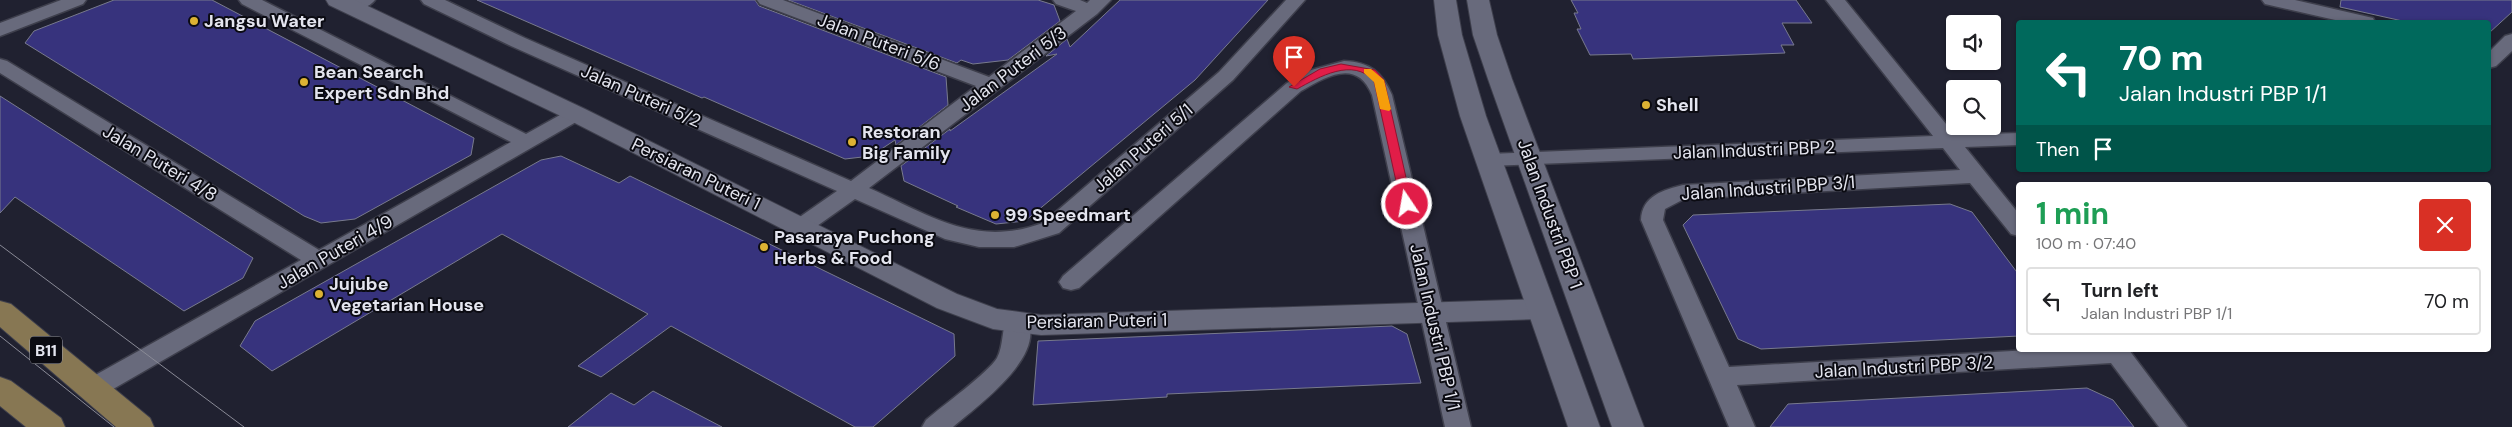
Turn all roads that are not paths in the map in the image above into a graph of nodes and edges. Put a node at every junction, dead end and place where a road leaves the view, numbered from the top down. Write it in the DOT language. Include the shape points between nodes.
graph roads {
  1 [pos="61,0"];
  2 [pos="77,0"];
  3 [pos="248,0"];
  4 [pos="430,0"];
  5 [pos="766,0"];
  6 [pos="1062,0"];
  7 [pos="1296,0"];
  8 [pos="1445,0"];
  9 [pos="1478,0"];
  10 [pos="1836,0"];
  11 [pos="2271,0"];
  12 [pos="351,2"];
  13 [pos="1097,5"];
  14 [pos="2357,20"];
  15 [pos="0,24"];
  16 [pos="0,30"];
  17 [pos="2512,40"];
  18 [pos="2492,56"];
  19 [pos="0,65"];
  20 [pos="992,85"];
  21 [pos="576,114"];
  22 [pos="2016,139"];
  23 [pos="526,142"];
  24 [pos="1948,143"];
  25 [pos="1530,159"];
  26 [pos="1489,160"];
  27 [pos="1976,176"];
  28 [pos="854,189"];
  29 [pos="2016,225"];
  30 [pos="802,226"];
  31 [pos="320,261"];
  32 [pos="1071,282"];
  33 [pos="1540,308"];
  34 [pos="0,311"];
  35 [pos="1432,312"];
  36 [pos="1017,323"];
  37 [pos="2116,352"];
  38 [pos="1719,377"];
  39 [pos="0,389"];
  40 [pos="92,389"];
  41 [pos="49,427"];
  42 [pos="138,427"];
  43 [pos="935,427"];
  44 [pos="1458,427"];
  45 [pos="1584,427"];
  46 [pos="1628,427"];
  47 [pos="1742,427"];
  48 [pos="2174,427"];
  1 -- 15 [label="street"];
  2 -- 16 [label="street"];
  3 -- 23 [label="street"];
  4 -- 28 [label="street, Jalan Puteri 5/2" via="518,42"];
  5 -- 20 [label="street, Jalan Puteri 5/6"];
  6 -- 13 [label="street"];
  7 -- 28 [label="street, Jalan Puteri 5/1" via="1226,76 1051,228 1022,239 996,243 972,239 953,234"];
  8 -- 26 [label="street" via="1450,35"];
  9 -- 25 [label="street, Jalan Industri PBP 1" via="1500,80"];
  10 -- 24 [label="street"];
  11 -- 14 [label="street"];
  12 -- 21 [label="street, Persiaran Puteri 1"];
  13 -- 20 [label="street, Jalan Puteri 5/3"];
  17 -- 18 [label="street"];
  19 -- 31 [label="street, Jalan Puteri 4/8"];
  20 -- 28 [label="street, Jalan Puteri 5/3"];
  21 -- 23 [label="street, Jalan Puteri 4/9"];
  21 -- 30 [label="street, Persiaran Puteri 1"];
  22 -- 24 [label="street, Jalan Industri PBP 2"];
  23 -- 31 [label="street, Jalan Puteri 4/9"];
  24 -- 25 [label="street, Jalan Industri PBP 2"];
  24 -- 27 [label="street"];
  25 -- 26 [label="street, Jalan Industri PBP 2"];
  25 -- 46 [label="street, Jalan Industri PBP 1"];
  26 -- 33 [label="street"];
  27 -- 29 [label="street"];
  27 -- 38 [label="street, Jalan Industri PBP 3/1" via="1683,192 1661,199 1651,213 1652,220"];
  28 -- 30 [label="street, Jalan Puteri 5/3"];
  30 -- 36 [label="street, Persiaran Puteri 1" via="947,301 993,319"];
  31 -- 40 [label="street, Jalan Puteri 4/9"];
  32 -- 35 [label="street, Jalan Industri PBP 1/1" via="1294,87 1323,71 1341,67 1371,72 1379,80"];
  33 -- 35 [label="street, Persiaran Puteri 1"];
  33 -- 45 [label="street"];
  34 -- 40 [label="main road, B11"];
  35 -- 36 [label="street, Persiaran Puteri 1"];
  35 -- 44 [label="street, Jalan Industri PBP 1/1"];
  36 -- 43 [label="street" via="1010,360"];
  37 -- 38 [label="street, Jalan Industri PBP 3/2"];
  37 -- 48 [label="street"];
  38 -- 47 [label="street, Jalan Industri PBP 3/1"];
  39 -- 41 [label="main road"];
  40 -- 42 [label="main road, B11"];
}
